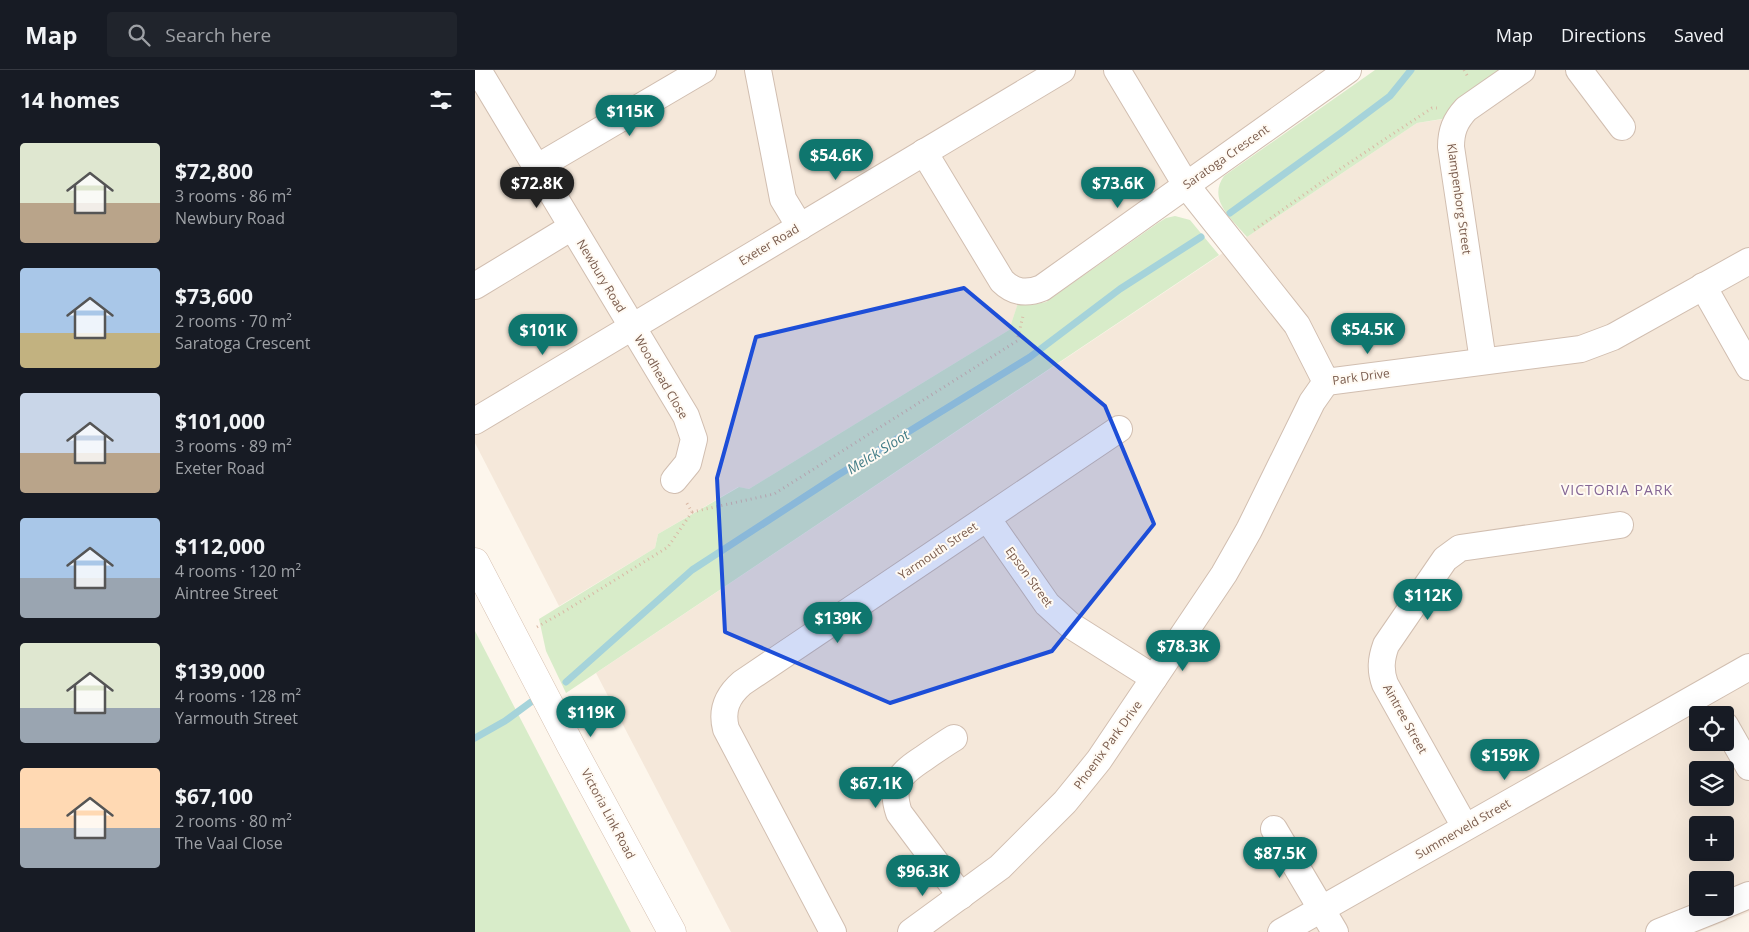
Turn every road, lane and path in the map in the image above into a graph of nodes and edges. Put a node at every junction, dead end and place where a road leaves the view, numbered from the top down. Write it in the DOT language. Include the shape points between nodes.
graph roads {
  1 [pos="478,70"];
  2 [pos="703,70"];
  3 [pos="758,70"];
  4 [pos="1062,70"];
  5 [pos="1117,70"];
  6 [pos="1348,70"];
  7 [pos="1522,70"];
  8 [pos="1579,70"];
  9 [pos="1466,109"];
  10 [pos="1622,127"];
  11 [pos="924,152"];
  12 [pos="537,168"];
  13 [pos="1186,185"];
  14 [pos="572,227"];
  15 [pos="800,227"];
  16 [pos="1233,245"];
  17 [pos="1749,261"];
  18 [pos="475,286"];
  19 [pos="1703,286"];
  20 [pos="1028,292"];
  21 [pos="632,327"];
  22 [pos="1483,361"];
  23 [pos="1749,367"];
  24 [pos="1326,382"];
  25 [pos="475,421"];
  26 [pos="1119,429"];
  27 [pos="674,480"];
  28 [pos="692,512"];
  29 [pos="987,518"];
  30 [pos="1620,525"];
  31 [pos="475,562"];
  32 [pos="515,639"];
  33 [pos="1749,667"];
  34 [pos="1154,678"];
  35 [pos="1705,692"];
  36 [pos="1714,706"];
  37 [pos="954,738"];
  38 [pos="1734,741"];
  39 [pos="1749,767"];
  40 [pos="1465,827"];
  41 [pos="1274,829"];
  42 [pos="1749,895"];
  43 [pos="961,896"];
  44 [pos="1734,901"];
  45 [pos="1321,909"];
  46 [pos="1699,916"];
  47 [pos="672,932"];
  48 [pos="833,932"];
  49 [pos="911,932"];
  50 [pos="1281,932"];
  51 [pos="1335,932"];
  52 [pos="1659,932"];
  1 -- 12 [label="street, Newbury Road"];
  2 -- 12 [label="street"];
  3 -- 15 [label="street" via="783,199"];
  4 -- 11 [label="street, Exeter Road"];
  5 -- 13 [label="street, Park Drive"];
  6 -- 13 [label="street, Saratoga Crescent"];
  7 -- 9 [label="street, Klampenborg Street"];
  8 -- 10 [label="street"];
  9 -- 16 [label="path" via="1432,108 1343,166"];
  9 -- 22 [label="street, Klampenborg Street" via="1453,127 1451,147"];
  11 -- 15 [label="street, Exeter Road"];
  11 -- 20 [label="street" via="1002,281 1015,290"];
  12 -- 14 [label="street, Newbury Road"];
  13 -- 16 [label="street, Park Drive"];
  13 -- 20 [label="street, Saratoga Crescent" via="1042,288"];
  14 -- 18 [label="street"];
  14 -- 21 [label="street, Newbury Road"];
  15 -- 21 [label="street, Exeter Road"];
  16 -- 24 [label="street, Park Drive" via="1297,325"];
  17 -- 19 [label="street, Park Drive"];
  19 -- 22 [label="street, Park Drive" via="1596,344 1581,349"];
  19 -- 23 [label="street"];
  20 -- 28 [label="path" via="1017,341 774,494"];
  21 -- 25 [label="street, Exeter Road"];
  21 -- 27 [label="street, Woodhead Close" via="686,416 693,439 688,463"];
  22 -- 24 [label="street, Park Drive"];
  24 -- 34 [label="street, Phoenix Park Drive" via="1312,402 1224,574"];
  26 -- 29 [label="street, Yarmouth Street"];
  27 -- 28 [label="path"];
  28 -- 32 [label="path" via="668,547"];
  29 -- 34 [label="street, Epson Street" via="1047,604 1059,616"];
  29 -- 48 [label="street, Yarmouth Street" via="742,683 727,700 724,712 726,730"];
  30 -- 40 [label="street, Aintree Street" via="1460,548 1445,559 1387,645 1381,667 1385,684"];
  31 -- 32 [label="street, Victoria Link Road"];
  32 -- 47 [label="street, Victoria Link Road"];
  33 -- 35 [label="street, Summerveld Street"];
  34 -- 43 [label="street, Phoenix Park Drive" via="1099,760 1065,802 1000,867"];
  35 -- 36 [label="street"];
  35 -- 40 [label="street, Summerveld Street"];
  37 -- 43 [label="street" via="906,771 897,784 896,802 899,813"];
  38 -- 39 [label="street"];
  40 -- 45 [label="street, Summerveld Street"];
  41 -- 45 [label="street"];
  42 -- 44 [label="street"];
  43 -- 49 [label="street, Phoenix Park Drive"];
  45 -- 50 [label="street, Summerveld Street"];
  45 -- 51 [label="street"];
  46 -- 52 [label="street"];
}
